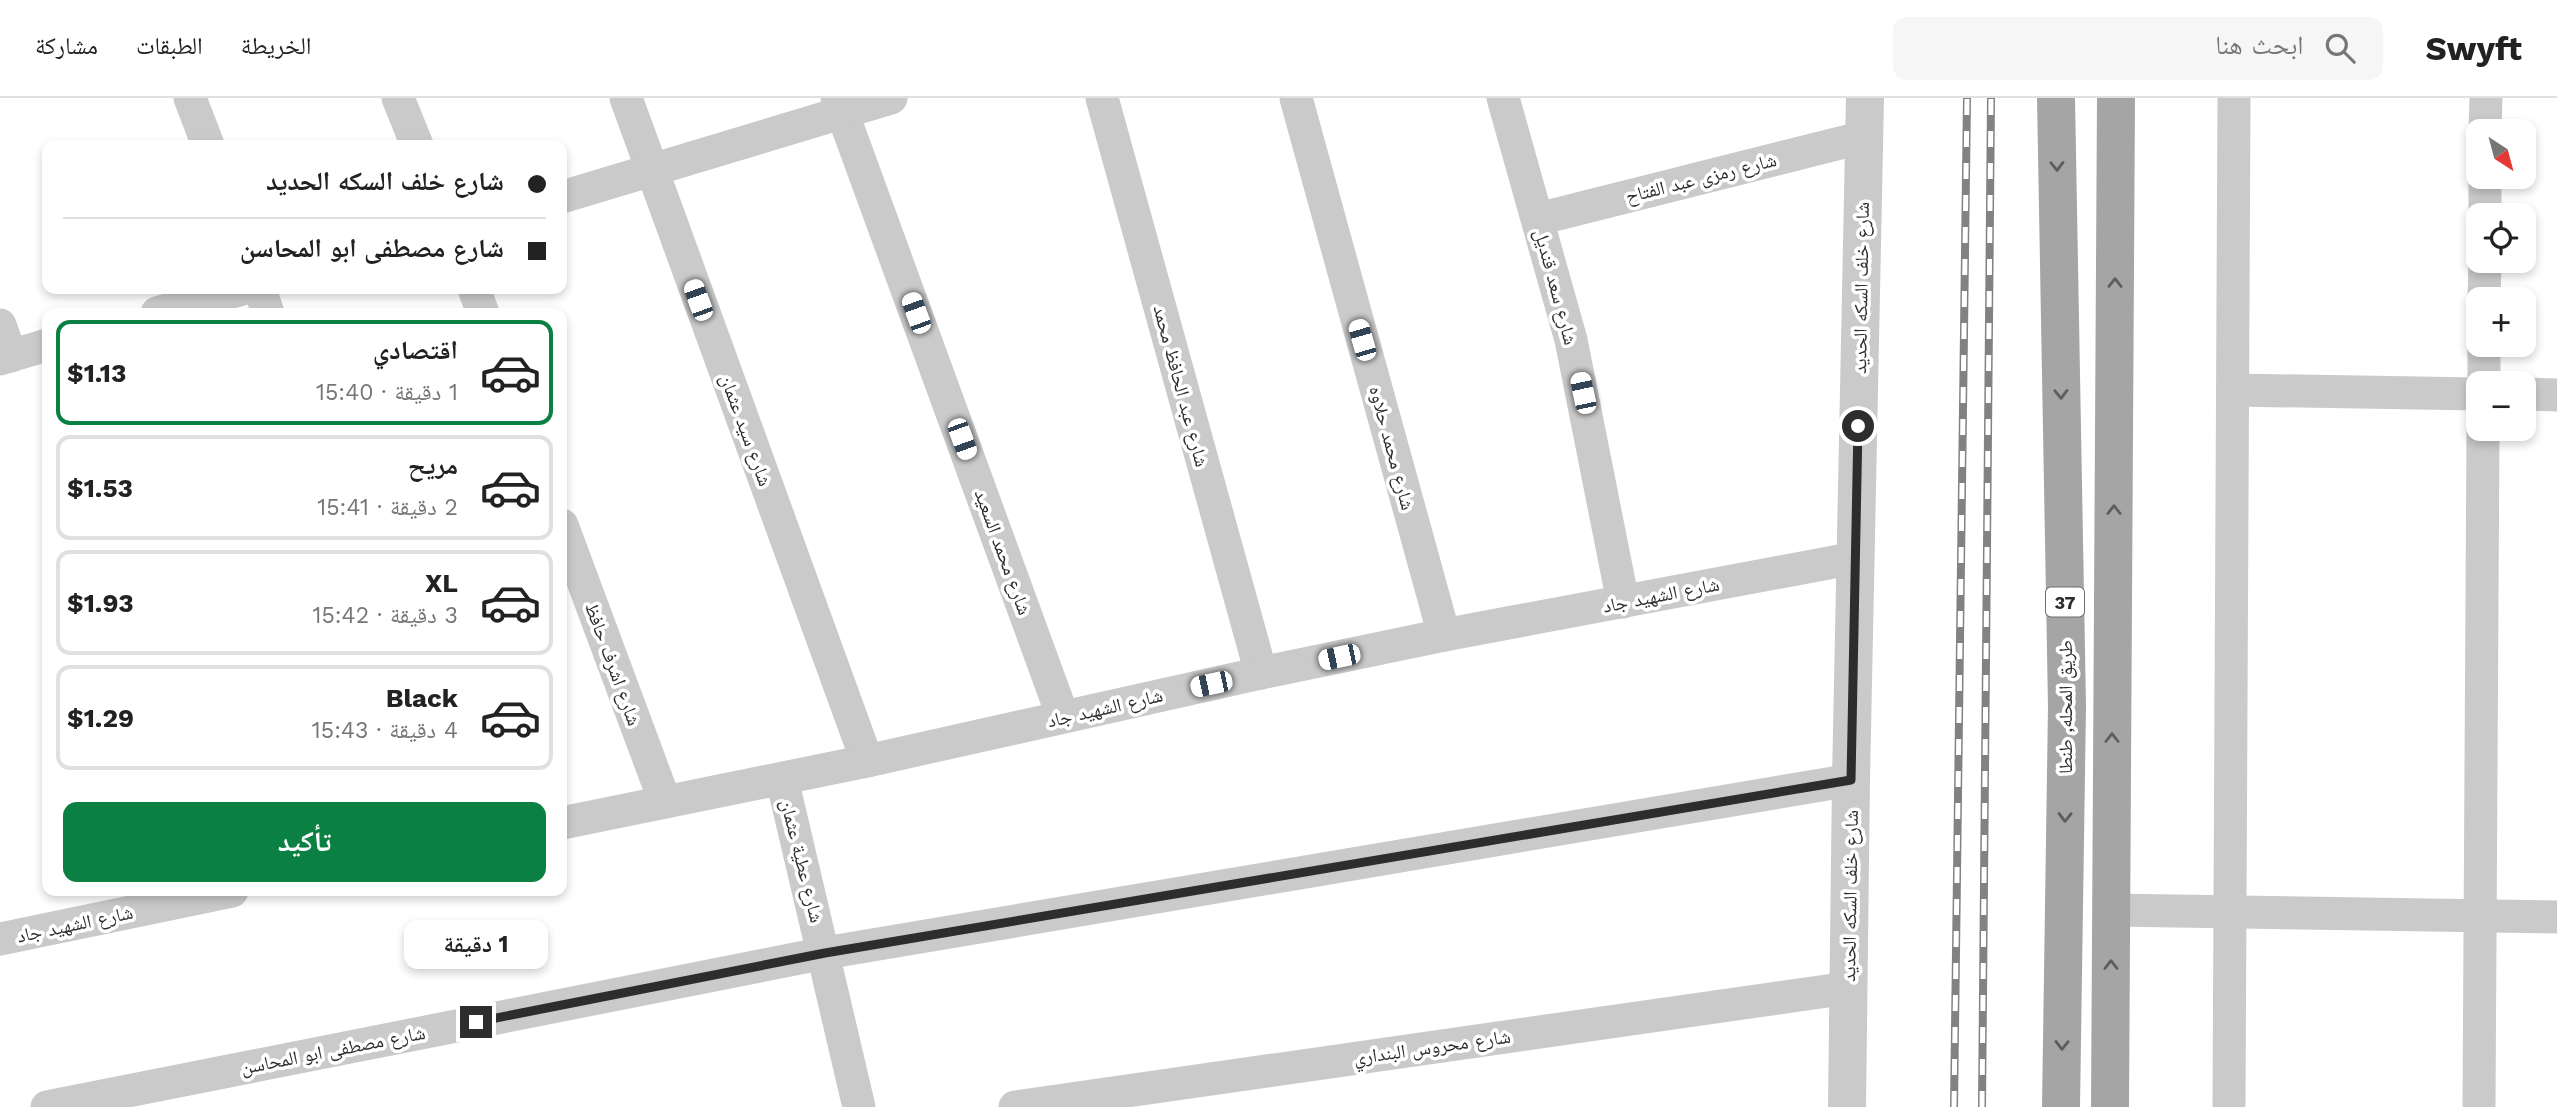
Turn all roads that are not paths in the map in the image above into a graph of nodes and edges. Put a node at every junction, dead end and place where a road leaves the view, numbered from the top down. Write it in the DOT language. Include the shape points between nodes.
graph roads {
  1 [pos="190,98"];
  2 [pos="398,98"];
  3 [pos="626,98"];
  4 [pos="891,98"];
  5 [pos="1102,98"];
  6 [pos="1296,98"];
  7 [pos="1503,98"];
  8 [pos="1865,98"];
  9 [pos="2056,98"];
  10 [pos="2116,98"];
  11 [pos="2234,98"];
  12 [pos="2486,98"];
  13 [pos="840,104"];
  14 [pos="2486,119"];
  15 [pos="1864,136"];
  16 [pos="206,140"];
  17 [pos="416,140"];
  18 [pos="651,172"];
  19 [pos="567,196"];
  20 [pos="1538,219"];
  21 [pos="224,294"];
  22 [pos="175,308"];
  23 [pos="0,325"];
  24 [pos="42,346"];
  25 [pos="5,357"];
  26 [pos="2233,390"];
  27 [pos="2466,394"];
  28 [pos="2536,394"];
  29 [pos="2557,395"];
  30 [pos="2483,441"];
  31 [pos="567,538"];
  32 [pos="1855,558"];
  33 [pos="1623,603"];
  34 [pos="1444,635"];
  35 [pos="1261,673"];
  36 [pos="1063,717"];
  37 [pos="867,761"];
  38 [pos="782,779"];
  39 [pos="1851,780"];
  40 [pos="665,802"];
  41 [pos="567,822"];
  42 [pos="208,896"];
  43 [pos="2111,910"];
  44 [pos="2230,912"];
  45 [pos="2480,916"];
  46 [pos="2557,917"];
  47 [pos="0,940"];
  48 [pos="825,953"];
  49 [pos="1848,988"];
  50 [pos="47,1107"];
  51 [pos="859,1107"];
  52 [pos="1015,1107"];
  53 [pos="1847,1107"];
  54 [pos="2061,1107"];
  55 [pos="2110,1107"];
  56 [pos="2229,1107"];
  57 [pos="2479,1107"];
  1 -- 16 [label="street"];
  2 -- 17 [label="street"];
  3 -- 18 [label="street, شارع سيد عثمان"];
  4 -- 13 [label="street"];
  5 -- 35 [label="street, شارع عبد الحافظ محمد"];
  6 -- 34 [label="street, شارع محمد حلاوه"];
  7 -- 20 [label="street, شارع سعد قنديل"];
  8 -- 15 [label="street, شارع خلف السكه الحديد"];
  9 -- 54 [label="main road, طريق المحله, طنطا / 37, one-way" via="2067,706"];
  43 -- 10 [label="main road, 37, one-way"];
  11 -- 26 [label="street"];
  12 -- 14 [label="street"];
  13 -- 18 [label="street"];
  13 -- 36 [label="street, شارع محمد السعيد"];
  15 -- 20 [label="street, شارع رمزى عبد الفتاح"];
  15 -- 32 [label="street, شارع خلف السكه الحديد"];
  18 -- 19 [label="street"];
  18 -- 37 [label="street, شارع سيد عثمان"];
  20 -- 33 [label="street, شارع سعد قنديل" via="1589,420"];
  21 -- 22 [label="street"];
  23 -- 25 [label="street"];
  24 -- 25 [label="street"];
  26 -- 27 [label="street"];
  26 -- 44 [label="street"];
  28 -- 29 [label="street"];
  30 -- 45 [label="street"];
  31 -- 40 [label="street, شارع اشرف حافظ"];
  32 -- 33 [label="street, شارع الشهيد جاد"];
  32 -- 39 [label="street, شارع خلف السكه الحديد"];
  33 -- 34 [label="street, شارع الشهيد جاد"];
  34 -- 35 [label="street, شارع الشهيد جاد"];
  35 -- 36 [label="street, شارع الشهيد جاد"];
  36 -- 37 [label="street, شارع الشهيد جاد"];
  37 -- 38 [label="street, شارع الشهيد جاد"];
  38 -- 40 [label="street, شارع الشهيد جاد"];
  38 -- 48 [label="street, شارع عطية عثمان"];
  39 -- 48 [label="street, شارع مصطفى ابو المحاسن"];
  39 -- 49 [label="street, شارع خلف السكه الحديد"];
  40 -- 41 [label="street, شارع الشهيد جاد"];
  42 -- 47 [label="street, شارع الشهيد جاد"];
  43 -- 44 [label="street"];
  55 -- 43 [label="main road, 37, one-way"];
  44 -- 45 [label="street"];
  44 -- 56 [label="street"];
  45 -- 46 [label="street"];
  45 -- 57 [label="street"];
  48 -- 50 [label="street, شارع مصطفى ابو المحاسن"];
  48 -- 51 [label="street, شارع عطية عثمان"];
  49 -- 52 [label="street, شارع محروس البنداري"];
  49 -- 53 [label="street, شارع خلف السكه الحديد"];
}
